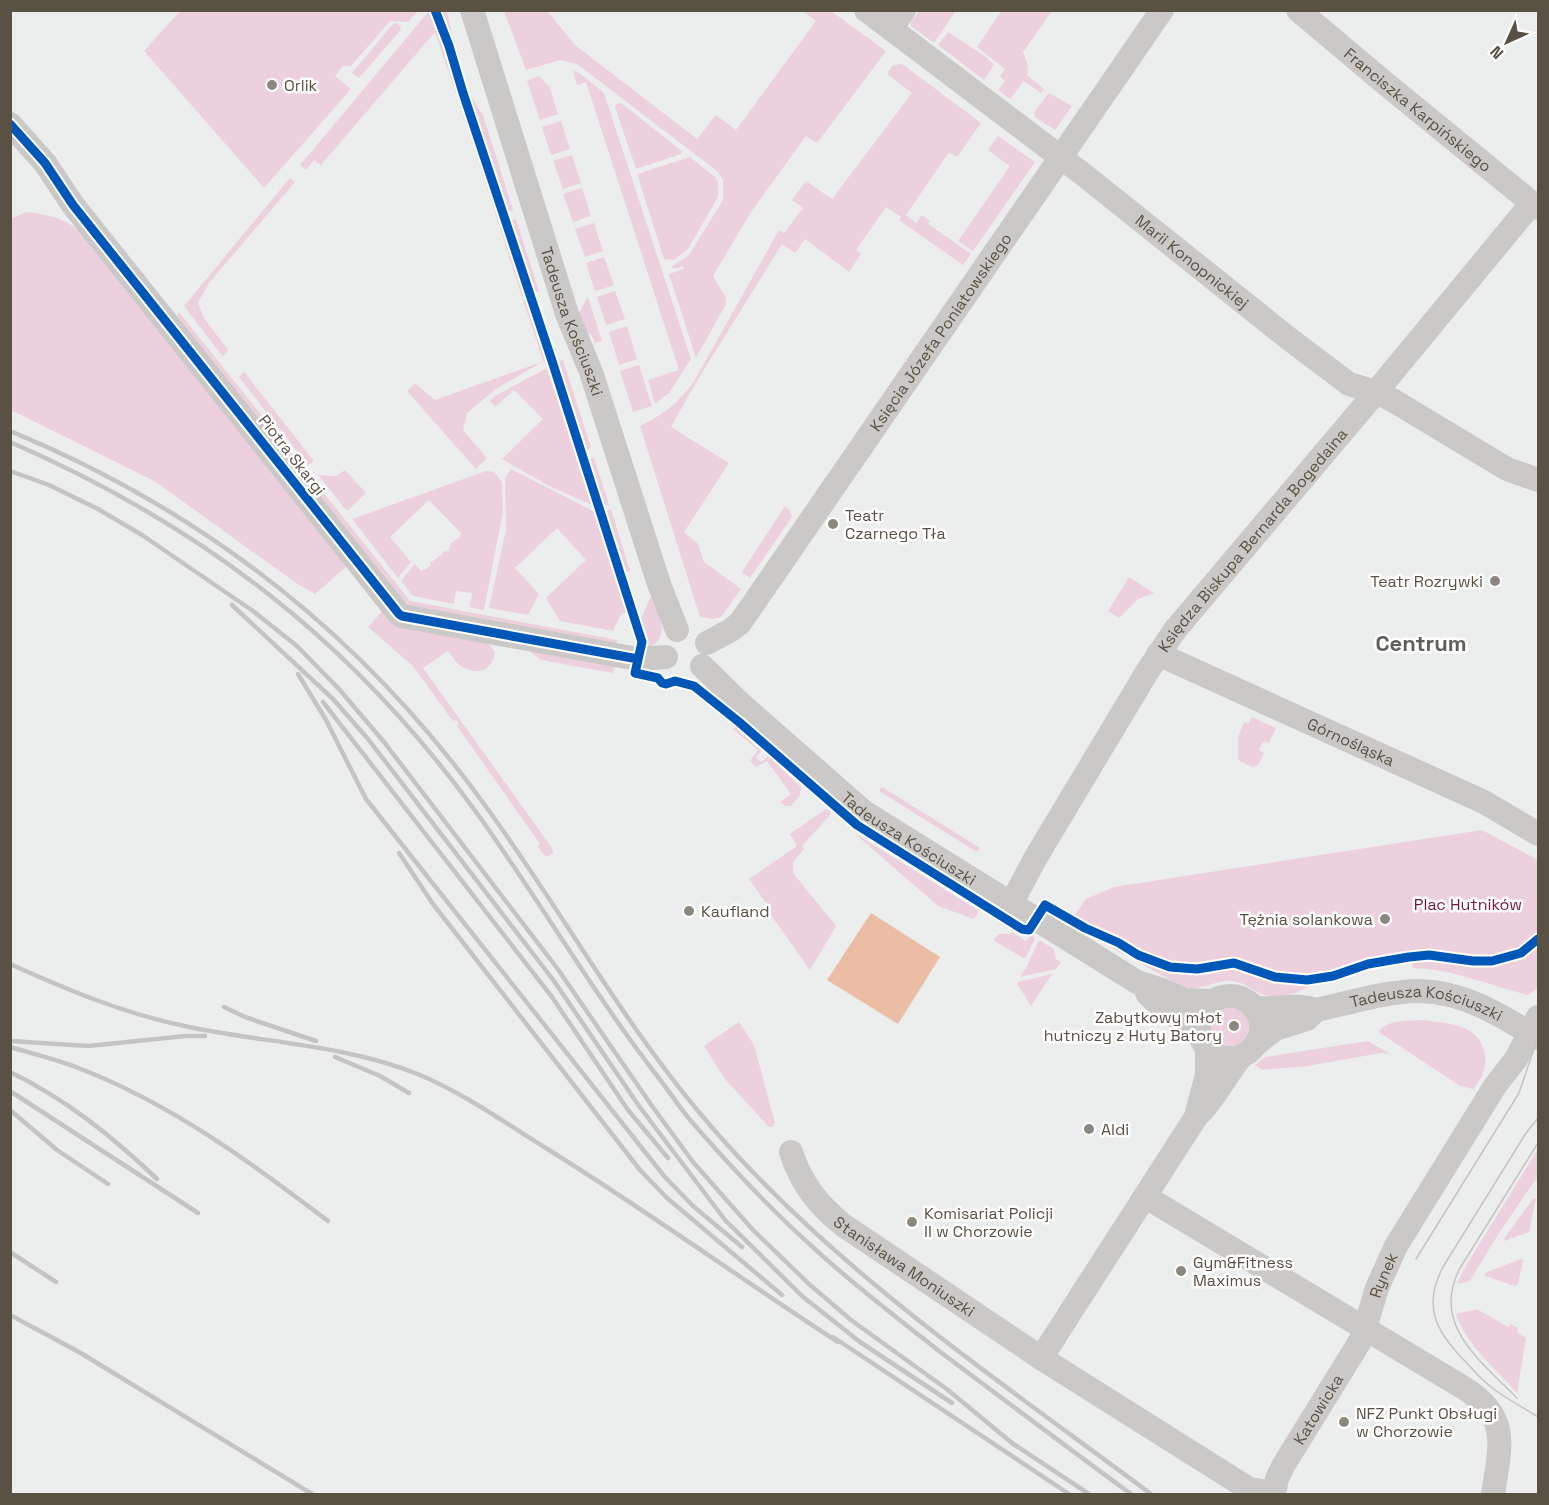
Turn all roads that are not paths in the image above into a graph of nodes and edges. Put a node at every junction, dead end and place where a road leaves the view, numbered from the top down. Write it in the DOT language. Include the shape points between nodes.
graph roads {
  1 [pos="472,10"];
  2 [pos="866,10"];
  3 [pos="1162,10"];
  4 [pos="1298,10"];
  5 [pos="897,20"];
  6 [pos="10,124"];
  7 [pos="1061,157"];
  8 [pos="1535,205"];
  9 [pos="1376,392"];
  10 [pos="1539,480"];
  11 [pos="677,630"];
  12 [pos="1158,654"];
  13 [pos="704,655"];
  14 [pos="666,657"];
  15 [pos="1539,834"];
  16 [pos="1011,904"];
  17 [pos="1137,982"];
  18 [pos="1212,1002"];
  19 [pos="1254,1008"];
  20 [pos="1316,1010"];
  21 [pos="1536,1029"];
  22 [pos="1204,1042"];
  23 [pos="1249,1050"];
  24 [pos="1196,1117"];
  25 [pos="791,1152"];
  26 [pos="1146,1197"];
  27 [pos="1365,1328"];
  28 [pos="1041,1358"];
  29 [pos="1274,1493"];
  30 [pos="1493,1494"];
  1 -- 11 [label="street, Tadeusza Kościuszki" via="567,314 591,372"];
  2 -- 5 [label="street, Marii Konopnickiej"];
  3 -- 7 [label="street, Księcia Józefa Poniatowskiego"];
  4 -- 8 [label="street, Franciszka Karpińskiego"];
  5 -- 7 [label="street, Marii Konopnickiej"];
  6 -- 14 [label="street, Piotra Skargi" via="34,148 73,205 399,614 638,659"];
  7 -- 9 [label="street, Marii Konopnickiej" via="1296,345 1349,384"];
  7 -- 13 [label="street, Księcia Józefa Poniatowskiego" via="740,622"];
  8 -- 9 [label="street, Księdza Biskupa Bernarda Bogedaina"];
  9 -- 10 [label="street, Marii Konopnickiej" via="1507,469"];
  9 -- 12 [label="street, Księdza Biskupa Bernarda Bogedaina" via="1174,630"];
  11 -- 13 [label="street" via="692,629 704,637"];
  11 -- 14 [label="street" via="666,641"];
  12 -- 15 [label="street, Górnośląska" via="1484,802"];
  12 -- 16 [label="street, Księdza Biskupa Bernarda Bogedaina"];
  13 -- 14 [label="street" via="694,670 686,672 677,670"];
  13 -- 16 [label="street, Tadeusza Kościuszki" via="741,704 864,812"];
  16 -- 17 [label="street, Tadeusza Kościuszki"];
  17 -- 18 [label="street, Tadeusza Kościuszki" via="1185,1000"];
  17 -- 22 [label="street, Tadeusza Kościuszki"];
  18 -- 19 [label="street" via="1233,996"];
  18 -- 22 [label="street" via="1202,1015 1199,1028"];
  19 -- 20 [label="street, Tadeusza Kościuszki" via="1304,1006"];
  19 -- 23 [label="street" via="1261,1029"];
  20 -- 21 [label="street, Tadeusza Kościuszki" via="1403,992 1431,992 1475,1003"];
  20 -- 23 [label="street, Tadeusza Kościuszki" via="1307,1018 1275,1029"];
  21 -- 27 [label="street, Rynek" via="1495,1086 1395,1248"];
  22 -- 23 [label="street" via="1213,1053 1227,1058"];
  22 -- 24 [label="street" via="1207,1075"];
  23 -- 24 [label="street" via="1228,1074 1211,1103"];
  24 -- 26 [label="street"];
  25 -- 28 [label="street, Stanisława Moniuszki" via="809,1192 834,1218"];
  26 -- 27 [label="street"];
  26 -- 28 [label="street"];
  27 -- 29 [label="street, Katowicka" via="1280,1470"];
  27 -- 30 [label="street" via="1472,1393 1490,1409 1500,1441"];
  28 -- 29 [label="street, Stanisława Moniuszki" via="1249,1489"];
}
